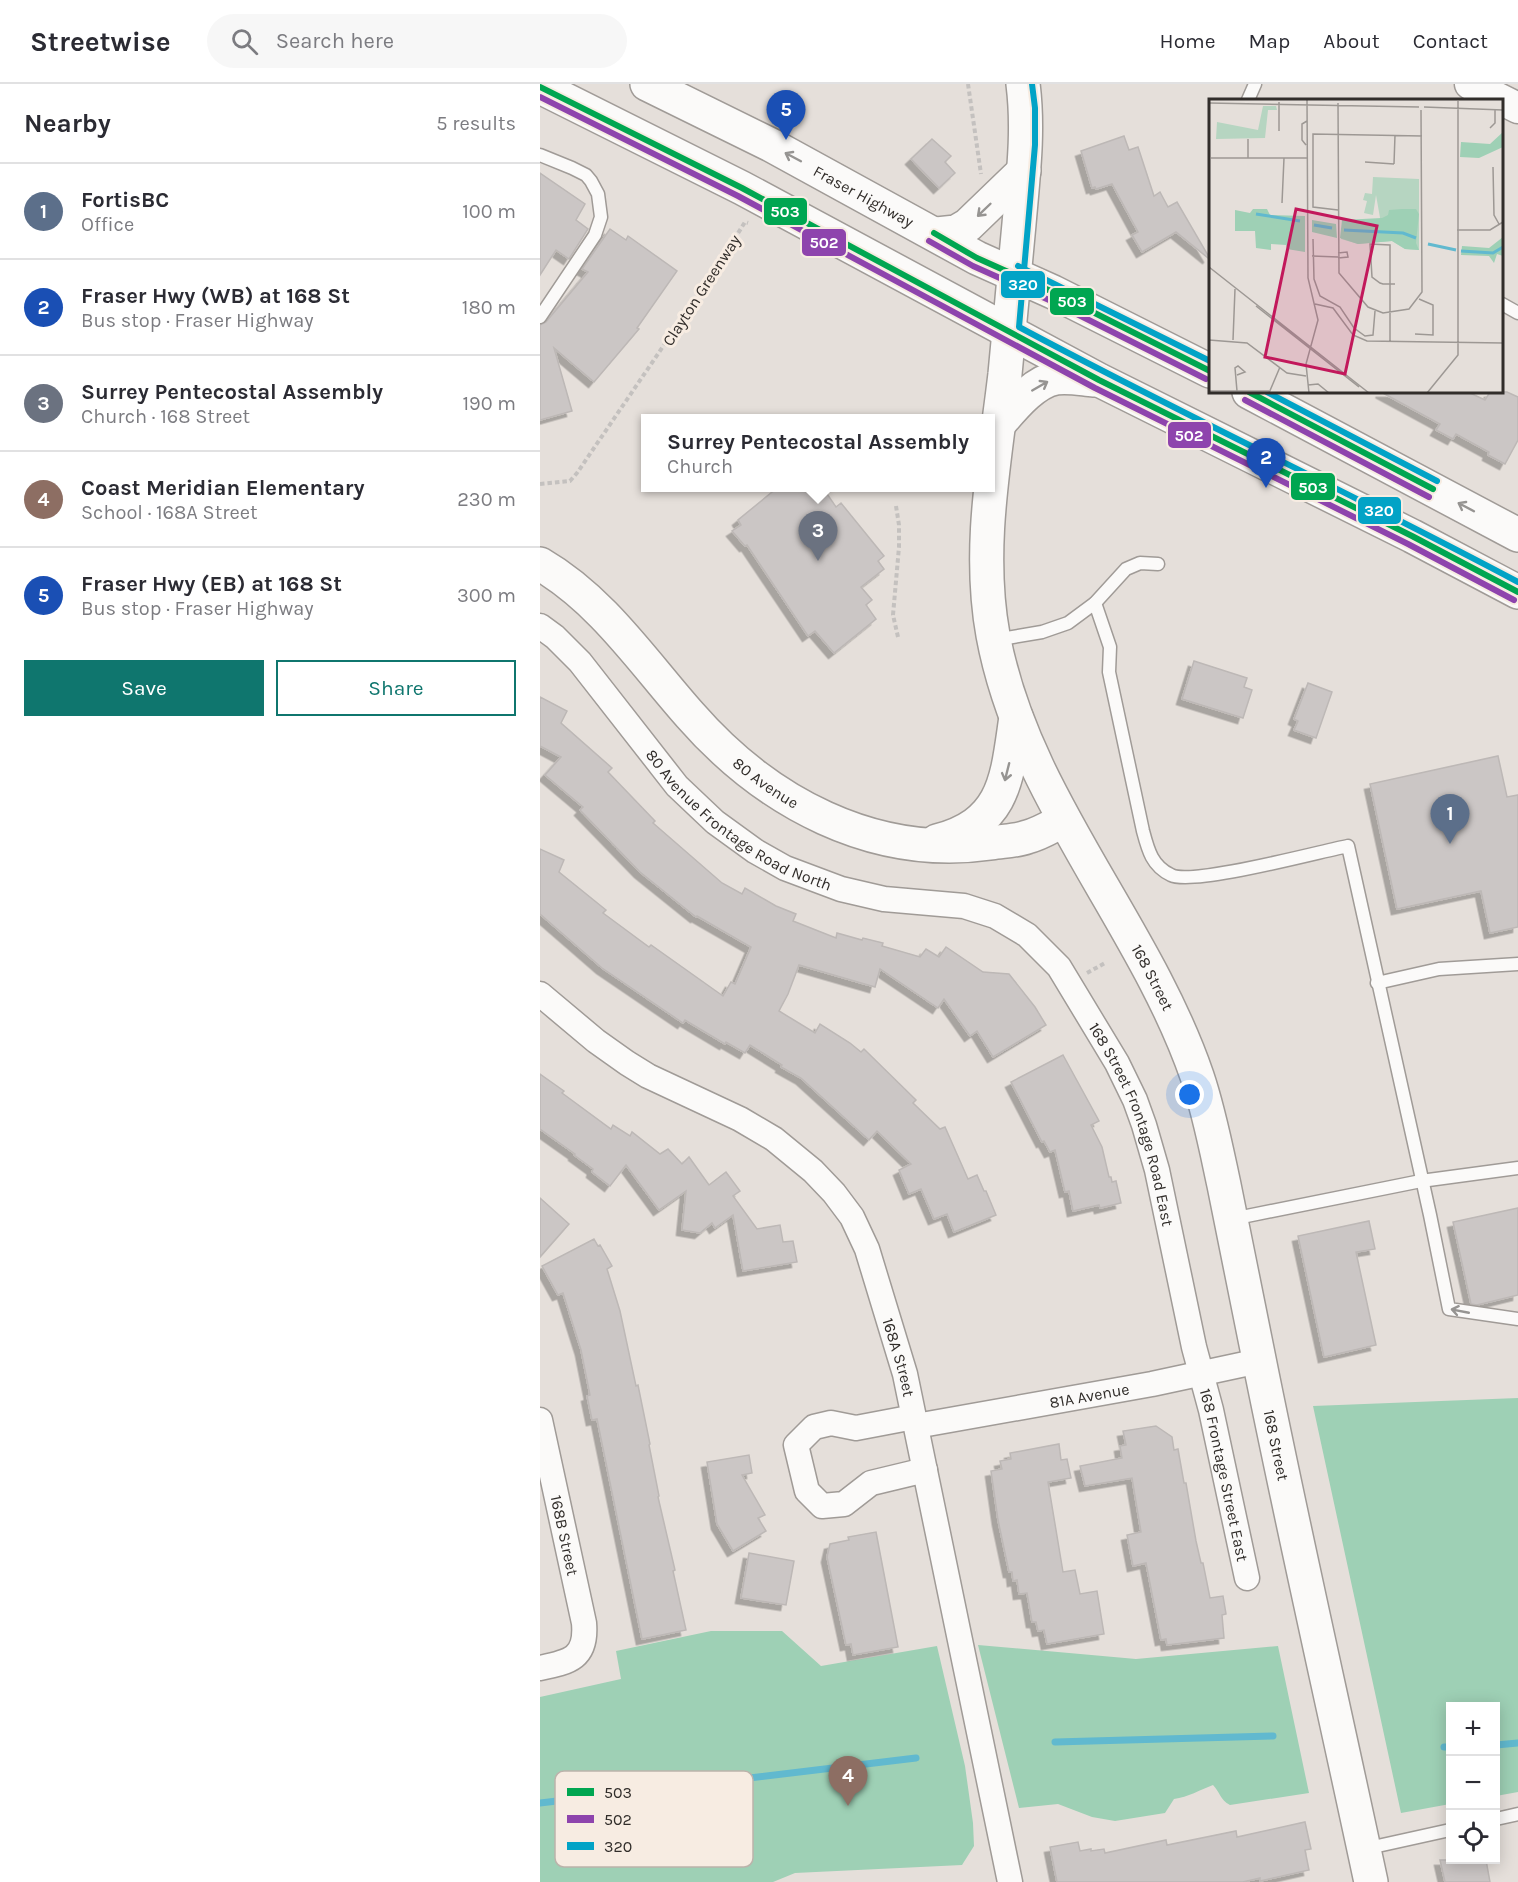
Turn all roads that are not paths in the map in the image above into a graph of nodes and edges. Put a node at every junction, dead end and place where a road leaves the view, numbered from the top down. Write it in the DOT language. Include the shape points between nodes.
graph roads {
  1 [pos="647,84"];
  2 [pos="1023,84"];
  3 [pos="1255,84"];
  4 [pos="1470,84"];
  5 [pos="540,87"];
  6 [pos="1248,99"];
  7 [pos="1500,99"];
  8 [pos="1503,100"];
  9 [pos="1518,108"];
  10 [pos="540,155"];
  11 [pos="1024,171"];
  12 [pos="937,234"];
  13 [pos="1014,274"];
  14 [pos="1503,305"];
  15 [pos="1518,313"];
  16 [pos="540,317"];
  17 [pos="1009,332"];
  18 [pos="1209,371"];
  19 [pos="1099,380"];
  20 [pos="1251,393"];
  21 [pos="998,425"];
  22 [pos="995,451"];
  23 [pos="990,492"];
  24 [pos="1518,535"];
  25 [pos="540,564"];
  26 [pos="1158,564"];
  27 [pos="1518,592"];
  28 [pos="1095,603"];
  29 [pos="540,626"];
  30 [pos="994,641"];
  31 [pos="1016,715"];
  32 [pos="1064,820"];
  33 [pos="923,845"];
  34 [pos="995,916"];
  35 [pos="1518,964"];
  36 [pos="1377,983"];
  37 [pos="540,994"];
  38 [pos="1518,1168"];
  39 [pos="1421,1181"];
  40 [pos="1231,1219"];
  41 [pos="1518,1319"];
  42 [pos="1259,1361"];
  43 [pos="1200,1372"];
  44 [pos="540,1420"];
  45 [pos="915,1421"];
  46 [pos="925,1470"];
  47 [pos="1247,1578"];
  48 [pos="540,1668"];
  49 [pos="1518,1814"];
  50 [pos="1500,1818"];
  51 [pos="1446,1831"];
  52 [pos="1364,1849"];
  53 [pos="1010,1882"];
  54 [pos="1371,1882"];
  12 -- 1 [label="main road, Fraser Highway, one-way"];
  2 -- 11 [label="main road, 168 Street"];
  3 -- 6 [label="lane"];
  4 -- 7 [label="street"];
  5 -- 17 [label="main road" via="742,188"];
  8 -- 9 [label="street"];
  10 -- 16 [label="lane" via="591,180 602,217 595,235"];
  11 -- 12 [label="main road, one-way" via="968,225 956,232"];
  11 -- 13 [label="main road, 168 Street"];
  12 -- 13 [label="main road, Fraser Highway"];
  13 -- 17 [label="main road, 168 Street"];
  13 -- 18 [label="main road, Fraser Highway"];
  14 -- 15 [label="lane"];
  17 -- 19 [label="main road"];
  17 -- 21 [label="main road, 168 Street"];
  21 -- 19 [label="main road, one-way" via="1017,402 1048,381"];
  19 -- 27 [label="main road"];
  24 -- 20 [label="main road, one-way"];
  21 -- 22 [label="main road, 168 Street"];
  23 -- 30 [label="main road, 168 Street" via="986,530"];
  25 -- 33 [label="main road, 80 Avenue" via="599,610 735,762 802,807 842,826"];
  26 -- 28 [label="lane" via="1140,563 1126,569"];
  28 -- 30 [label="lane" via="1059,626"];
  28 -- 36 [label="lane" via="1110,647 1109,672 1143,831 1155,864 1174,877 1187,879 1348,846"];
  29 -- 34 [label="street, 80 Avenue Frontage Road North" via="580,662 677,786 715,822 765,857 851,892 907,902 964,906"];
  30 -- 31 [label="main road, 168 Street"];
  31 -- 32 [label="main road, 168 Street"];
  31 -- 33 [label="main road, one-way" via="1008,772 998,801 954,837"];
  32 -- 33 [label="main road, 80 Avenue" via="1028,837 969,846"];
  32 -- 40 [label="main road, 168 Street" via="1156,981 1179,1030 1203,1098"];
  34 -- 43 [label="street, 168 Street Frontage Road East" via="1028,935 1059,967 1131,1091 1157,1170"];
  35 -- 36 [label="lane" via="1439,969"];
  36 -- 39 [label="lane"];
  37 -- 45 [label="street, 168A Street" via="627,1064 752,1125 795,1154 823,1180 863,1238 905,1374"];
  38 -- 39 [label="lane"];
  39 -- 40 [label="lane"];
  41 -- 39 [label="lane, one-way" via="1449,1309"];
  40 -- 42 [label="main road, 168 Street"];
  42 -- 43 [label="street, 81A Avenue"];
  42 -- 52 [label="main road, 168 Street"];
  43 -- 45 [label="street, 81A Avenue" via="1152,1384"];
  43 -- 47 [label="street, 168 Frontage Street East"];
  44 -- 48 [label="street, 168B Street" via="584,1623 580,1652 565,1662"];
  45 -- 46 [label="street, 168A Street"];
  45 -- 46 [label="street, 81A Avenue" via="856,1428 831,1423 814,1427 796,1445 807,1491 822,1506 844,1504 871,1483"];
  46 -- 53 [label="street, 168A Street"];
  49 -- 50 [label="lane"];
  51 -- 52 [label="lane"];
  52 -- 54 [label="main road, 168 Street"];
}
